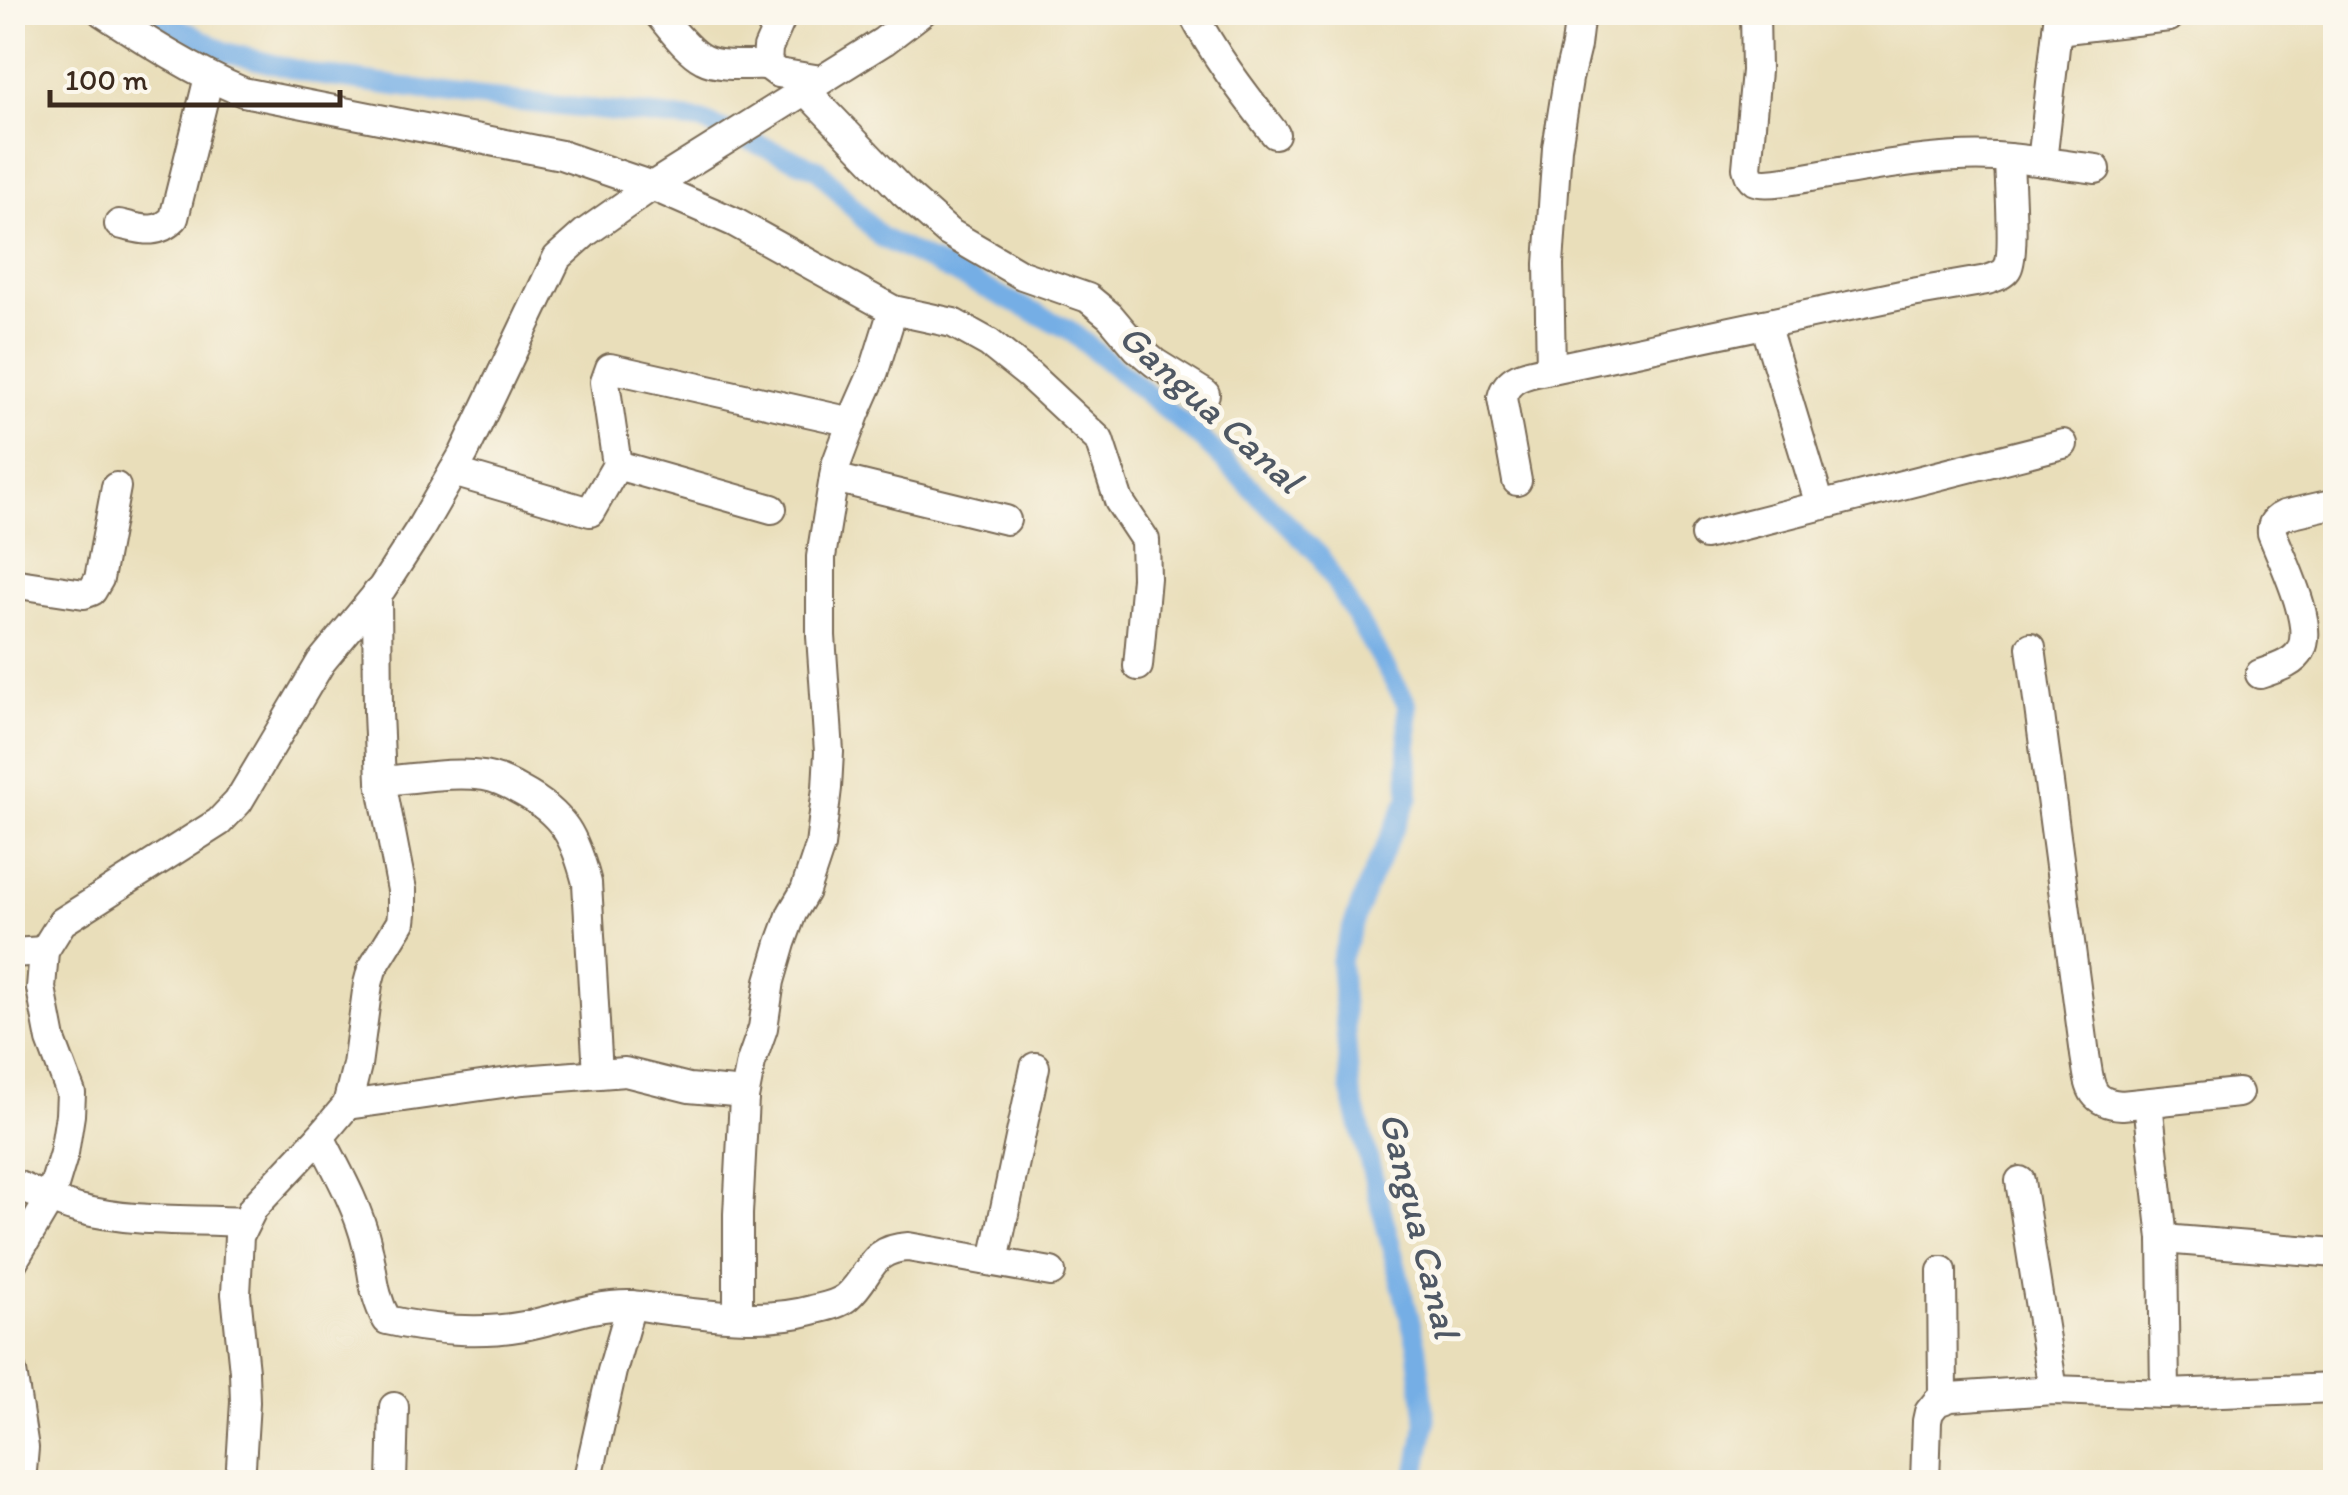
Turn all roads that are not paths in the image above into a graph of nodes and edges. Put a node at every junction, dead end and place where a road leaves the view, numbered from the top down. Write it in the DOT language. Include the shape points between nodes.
graph roads {
  1 [pos="102,12"];
  2 [pos="784,12"];
  3 [pos="922,12"];
  4 [pos="1192,12"];
  5 [pos="1580,12"];
  6 [pos="1755,12"];
  7 [pos="2168,12"];
  8 [pos="664,16"];
  9 [pos="2058,21"];
  10 [pos="768,65"];
  11 [pos="209,78"];
  12 [pos="806,89"];
  13 [pos="1276,134"];
  14 [pos="2009,158"];
  15 [pos="2042,162"];
  16 [pos="2096,170"];
  17 [pos="652,186"];
  18 [pos="119,224"];
  19 [pos="893,310"];
  20 [pos="1765,324"];
  21 [pos="1552,368"];
  22 [pos="1205,394"];
  23 [pos="852,422"];
  24 [pos="2063,444"];
  25 [pos="618,465"];
  26 [pos="454,472"];
  27 [pos="834,478"];
  28 [pos="1517,482"];
  29 [pos="116,487"];
  30 [pos="2336,503"];
  31 [pos="1820,505"];
  32 [pos="772,509"];
  33 [pos="1006,520"];
  34 [pos="1704,535"];
  35 [pos="12,584"];
  36 [pos="377,593"];
  37 [pos="2031,647"];
  38 [pos="1138,666"];
  39 [pos="2260,674"];
  40 [pos="381,781"];
  41 [pos="44,951"];
  42 [pos="12,953"];
  43 [pos="1035,1066"];
  44 [pos="598,1074"];
  45 [pos="2238,1093"];
  46 [pos="744,1098"];
  47 [pos="2148,1102"];
  48 [pos="346,1104"];
  49 [pos="320,1137"];
  50 [pos="2020,1181"];
  51 [pos="12,1183"];
  52 [pos="50,1199"];
  53 [pos="244,1222"];
  54 [pos="2163,1239"];
  55 [pos="2336,1253"];
  56 [pos="994,1261"];
  57 [pos="12,1263"];
  58 [pos="1051,1272"];
  59 [pos="1942,1272"];
  60 [pos="631,1305"];
  61 [pos="738,1315"];
  62 [pos="12,1372"];
  63 [pos="2336,1388"];
  64 [pos="2053,1390"];
  65 [pos="2164,1394"];
  66 [pos="1944,1399"];
  67 [pos="394,1408"];
  68 [pos="21,1482"];
  69 [pos="240,1482"];
  70 [pos="392,1482"];
  71 [pos="587,1482"];
  72 [pos="1925,1482"];
  1 -- 11 [label="street"];
  2 -- 10 [label="street"];
  3 -- 12 [label="street"];
  4 -- 13 [label="street"];
  5 -- 21 [label="street" via="1557,148 1549,264"];
  6 -- 14 [label="street" via="1747,168 1755,180 1959,157"];
  7 -- 9 [label="street" via="2170,17"];
  8 -- 10 [label="street" via="703,59"];
  9 -- 15 [label="street"];
  10 -- 12 [label="street"];
  11 -- 17 [label="street" via="276,100 561,155"];
  11 -- 18 [label="street" via="174,218 153,231"];
  12 -- 17 [label="street"];
  12 -- 22 [label="street" via="948,232 1022,275 1088,298 1155,363"];
  14 -- 15 [label="street"];
  14 -- 20 [label="street" via="2007,270 1986,280"];
  15 -- 16 [label="street"];
  17 -- 19 [label="street" via="734,222"];
  17 -- 26 [label="street" via="557,258"];
  19 -- 23 [label="street"];
  19 -- 38 [label="street" via="954,323 989,343 1099,440 1119,501 1145,540"];
  20 -- 21 [label="street"];
  20 -- 31 [label="street"];
  21 -- 28 [label="street" via="1512,380 1503,391"];
  23 -- 25 [label="street" via="610,368 605,382"];
  23 -- 27 [label="street"];
  24 -- 31 [label="street"];
  25 -- 26 [label="street" via="590,512"];
  25 -- 32 [label="street"];
  26 -- 36 [label="street"];
  27 -- 33 [label="street"];
  27 -- 46 [label="street" via="821,557 829,752 820,846 781,943"];
  29 -- 35 [label="street" via="92,591"];
  30 -- 39 [label="street" via="2284,515 2272,526 2302,615 2304,643 2296,657"];
  31 -- 34 [label="street"];
  36 -- 40 [label="street"];
  36 -- 41 [label="street" via="322,662 238,802 185,845 62,922"];
  37 -- 47 [label="street" via="2089,1082 2107,1104"];
  40 -- 44 [label="street" via="484,776 530,796 559,818 586,883"];
  40 -- 48 [label="street" via="402,912 372,969"];
  41 -- 42 [label="street"];
  41 -- 52 [label="street" via="46,1022 71,1093"];
  43 -- 56 [label="street"];
  44 -- 46 [label="street" via="625,1072"];
  44 -- 48 [label="street"];
  45 -- 47 [label="street"];
  46 -- 61 [label="street"];
  47 -- 54 [label="street"];
  48 -- 49 [label="street"];
  49 -- 53 [label="street"];
  49 -- 60 [label="street" via="352,1201 387,1320 498,1330"];
  50 -- 64 [label="street"];
  51 -- 52 [label="street"];
  52 -- 53 [label="street" via="124,1218"];
  52 -- 57 [label="street"];
  53 -- 69 [label="street" via="236,1294 245,1402"];
  54 -- 55 [label="street"];
  54 -- 65 [label="street"];
  56 -- 58 [label="street"];
  56 -- 61 [label="street" via="896,1248 880,1254 844,1300 806,1312"];
  59 -- 66 [label="street"];
  60 -- 61 [label="street"];
  60 -- 71 [label="street"];
  62 -- 68 [label="street" via="24,1448"];
  63 -- 65 [label="street"];
  64 -- 65 [label="street"];
  64 -- 66 [label="street"];
  66 -- 72 [label="street" via="1929,1412"];
  67 -- 70 [label="street"];
}
